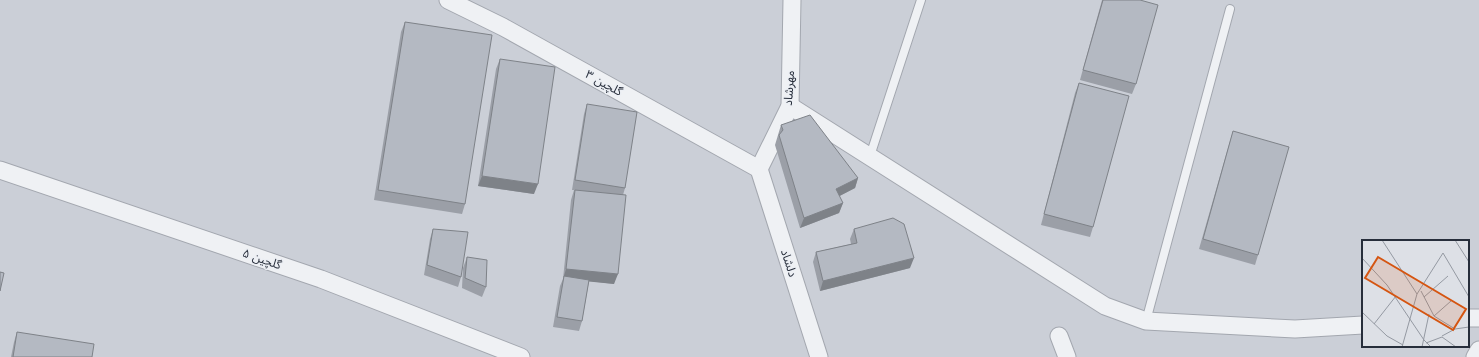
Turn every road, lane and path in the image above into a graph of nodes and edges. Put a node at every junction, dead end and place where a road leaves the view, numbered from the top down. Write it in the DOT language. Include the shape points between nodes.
graph roads {
  1 [pos="448,0"];
  2 [pos="792,0"];
  3 [pos="921,0"];
  4 [pos="1230,9"];
  5 [pos="790,106"];
  6 [pos="870,156"];
  7 [pos="759,169"];
  8 [pos="0,170"];
  9 [pos="1146,321"];
  10 [pos="1362,325"];
  11 [pos="1059,336"];
  12 [pos="1479,350"];
  13 [pos="521,357"];
  14 [pos="819,357"];
  15 [pos="1067,357"];
  16 [pos="1476,357"];
  1 -- 7 [label="street, گلچین ۳" via="503,27"];
  2 -- 5 [label="street, مهرشاد"];
  3 -- 6 [label="lane"];
  4 -- 9 [label="lane"];
  5 -- 6 [label="street"];
  5 -- 7 [label="street, مهرشاد"];
  6 -- 9 [label="street" via="1106,306"];
  7 -- 14 [label="street, دلشاد"];
  8 -- 13 [label="street, گلچین ۵" via="321,280"];
  9 -- 10 [label="street" via="1295,329"];
  11 -- 15 [label="street"];
  12 -- 16 [label="street"];
}
